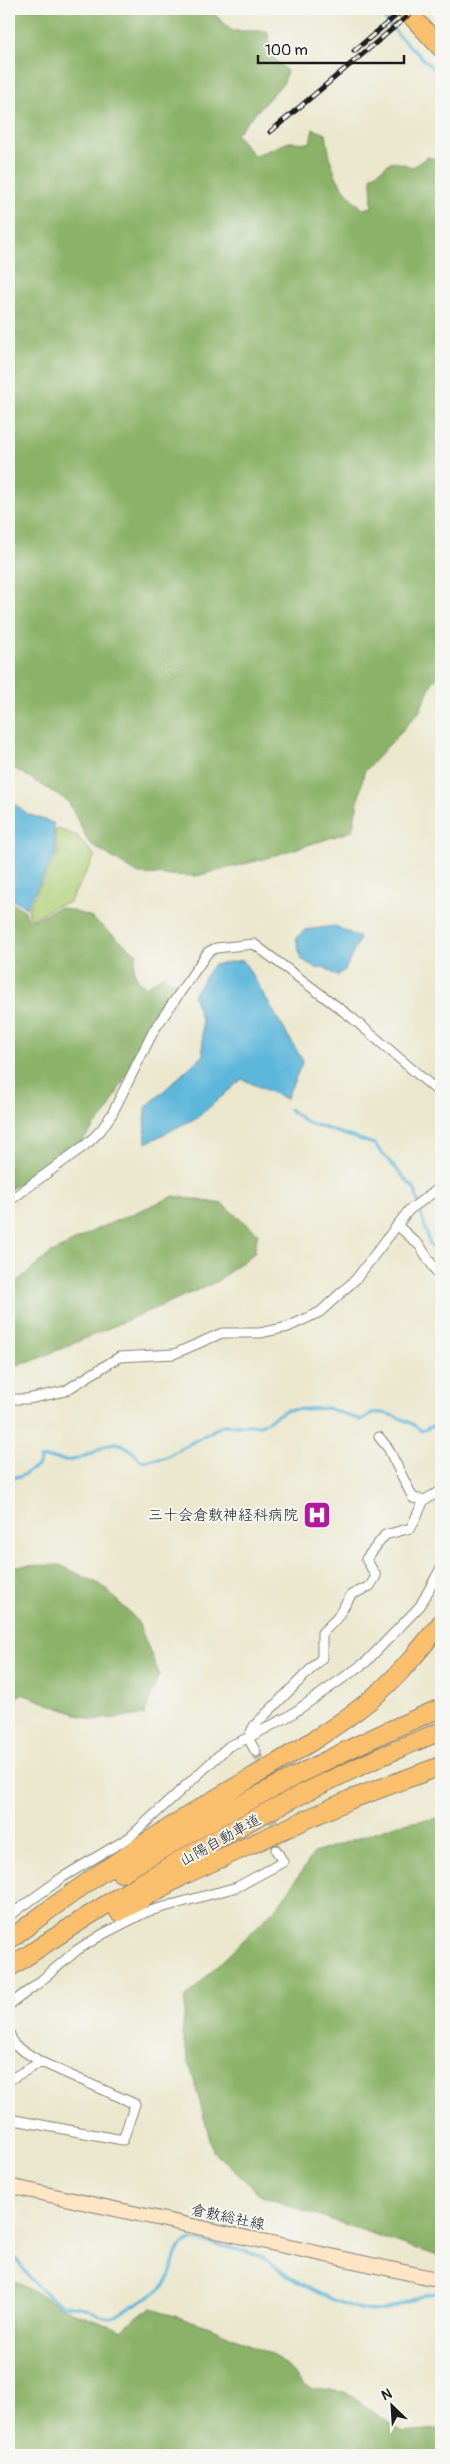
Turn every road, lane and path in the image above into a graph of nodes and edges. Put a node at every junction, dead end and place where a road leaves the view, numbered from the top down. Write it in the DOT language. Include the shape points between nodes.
graph roads {
  1 [pos="404,9"];
  2 [pos="420,9"];
  3 [pos="441,32"];
  4 [pos="441,48"];
  5 [pos="441,1094"];
  6 [pos="441,1186"];
  7 [pos="9,1201"];
  8 [pos="397,1225"];
  9 [pos="441,1279"];
  10 [pos="9,1399"];
  11 [pos="379,1437"];
  12 [pos="441,1491"];
  13 [pos="424,1500"];
  14 [pos="441,1568"];
  15 [pos="441,1623"];
  16 [pos="441,1708"];
  17 [pos="441,1730"];
  18 [pos="248,1738"];
  19 [pos="256,1752"];
  20 [pos="441,1766"];
  21 [pos="276,1850"];
  22 [pos="9,1916"];
  23 [pos="9,1940"];
  24 [pos="9,1944"];
  25 [pos="9,1968"];
  26 [pos="9,1974"];
  27 [pos="9,2005"];
  28 [pos="9,2032"];
  29 [pos="12,2047"];
  30 [pos="41,2062"];
  31 [pos="9,2080"];
  32 [pos="9,2119"];
  33 [pos="9,2186"];
  34 [pos="441,2280"];
  1 -- 4 [label="highway"];
  2 -- 3 [label="highway"];
  5 -- 7 [label="street" via="351,1017 254,944 216,948 208,952 154,1030 101,1130"];
  6 -- 8 [label="street" via="419,1202"];
  8 -- 9 [label="street" via="420,1246"];
  8 -- 10 [label="street" via="356,1279 329,1305 288,1327 260,1333 222,1333 174,1354 119,1357 65,1391 28,1399"];
  11 -- 13 [label="street" via="388,1448 413,1498"];
  12 -- 13 [label="street"];
  13 -- 18 [label="street" via="411,1528 385,1535 366,1559 376,1576 370,1586 352,1595 322,1633 322,1658 254,1726"];
  14 -- 18 [label="street" via="420,1606 366,1662 289,1716"];
  15 -- 23 [label="highway" via="410,1664 369,1701 75,1890"];
  16 -- 24 [label="highway, 山陽自動車道" via="250,1799 92,1891"];
  17 -- 25 [label="highway, 山陽自動車道" via="348,1772 259,1818 102,1908"];
  18 -- 19 [label="street"];
  18 -- 22 [label="street" via="229,1746 130,1836 63,1877"];
  20 -- 26 [label="highway" via="349,1800 184,1875"];
  21 -- 27 [label="street" via="283,1862 237,1886 146,1912 103,1934"];
  28 -- 29 [label="street"];
  29 -- 30 [label="street"];
  30 -- 31 [label="street"];
  30 -- 32 [label="street" via="134,2104 123,2140"];
  33 -- 34 [label="main road, 倉敷総社線"];
}
